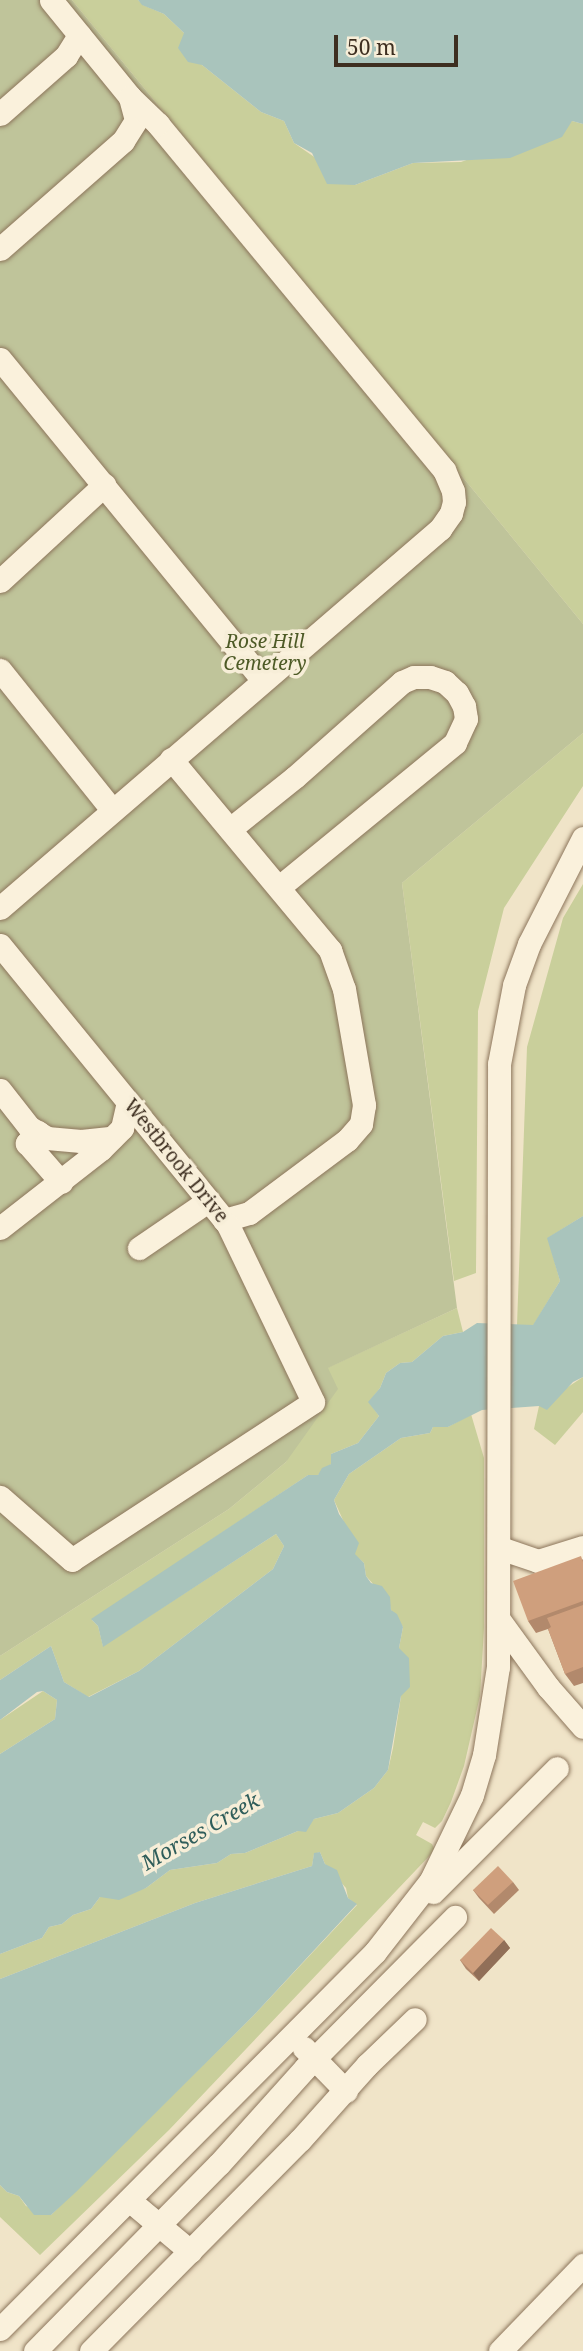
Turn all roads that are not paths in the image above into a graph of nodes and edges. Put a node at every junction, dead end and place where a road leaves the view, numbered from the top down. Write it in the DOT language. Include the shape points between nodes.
graph roads {
  1 [pos="51,0"];
  2 [pos="79,35"];
  3 [pos="130,97"];
  4 [pos="0,114"];
  5 [pos="0,249"];
  6 [pos="0,359"];
  7 [pos="104,485"];
  8 [pos="0,581"];
  9 [pos="0,670"];
  10 [pos="262,680"];
  11 [pos="171,759"];
  12 [pos="111,810"];
  13 [pos="230,829"];
  14 [pos="583,838"];
  15 [pos="279,887"];
  16 [pos="0,908"];
  17 [pos="1,949"];
  18 [pos="0,1090"];
  19 [pos="128,1103"];
  20 [pos="37,1132"];
  21 [pos="112,1138"];
  22 [pos="61,1182"];
  23 [pos="208,1201"];
  24 [pos="224,1220"];
  25 [pos="0,1228"];
  26 [pos="139,1248"];
  27 [pos="0,1497"];
  28 [pos="583,1547"];
  29 [pos="500,1548"];
  30 [pos="500,1621"];
  31 [pos="583,1727"];
  32 [pos="557,1768"];
  33 [pos="454,1917"];
  34 [pos="375,1952"];
  35 [pos="415,2019"];
  36 [pos="291,2036"];
  37 [pos="315,2058"];
  38 [pos="346,2091"];
  39 [pos="129,2200"];
  40 [pos="158,2223"];
  41 [pos="190,2250"];
  42 [pos="583,2265"];
  43 [pos="0,2329"];
  44 [pos="35,2351"];
  45 [pos="91,2351"];
  46 [pos="500,2351"];
  1 -- 2 [label="lane"];
  2 -- 3 [label="lane"];
  2 -- 4 [label="lane" via="66,56"];
  3 -- 5 [label="lane" via="136,120 123,141"];
  3 -- 10 [label="lane" via="158,124 444,470 453,491 451,513 440,529"];
  6 -- 7 [label="lane"];
  7 -- 8 [label="lane"];
  7 -- 10 [label="lane"];
  9 -- 12 [label="lane"];
  10 -- 11 [label="lane"];
  11 -- 12 [label="lane"];
  11 -- 13 [label="lane"];
  12 -- 16 [label="lane"];
  13 -- 15 [label="lane"];
  13 -- 15 [label="lane" via="402,682 430,677 457,693 466,719 455,743"];
  14 -- 29 [label="lane" via="529,944 505,1025 498,1105"];
  15 -- 24 [label="lane" via="323,937 336,963 364,1114 347,1140 249,1213"];
  17 -- 19 [label="lane, Westbrook Drive"];
  18 -- 20 [label="lane"];
  19 -- 21 [label="lane" via="122,1128"];
  19 -- 23 [label="lane, Westbrook Drive"];
  20 -- 21 [label="lane" via="47,1138 81,1141"];
  20 -- 22 [label="lane" via="27,1143"];
  21 -- 22 [label="lane"];
  22 -- 25 [label="lane"];
  23 -- 24 [label="lane, Westbrook Drive"];
  23 -- 26 [label="lane"];
  24 -- 27 [label="lane, Westbrook Drive" via="313,1402 72,1560"];
  28 -- 29 [label="lane" via="538,1560"];
  29 -- 30 [label="lane"];
  30 -- 31 [label="lane"];
  30 -- 34 [label="lane" via="493,1710 472,1795 431,1880"];
  32 -- 34 [label="lane"];
  33 -- 37 [label="lane"];
  34 -- 36 [label="lane"];
  35 -- 38 [label="lane"];
  36 -- 37 [label="lane"];
  36 -- 39 [label="lane"];
  37 -- 38 [label="lane"];
  37 -- 40 [label="lane" via="219,2164"];
  38 -- 41 [label="lane"];
  39 -- 40 [label="lane"];
  39 -- 43 [label="lane"];
  40 -- 41 [label="lane"];
  40 -- 44 [label="lane"];
  41 -- 45 [label="lane"];
  42 -- 46 [label="lane"];
}
